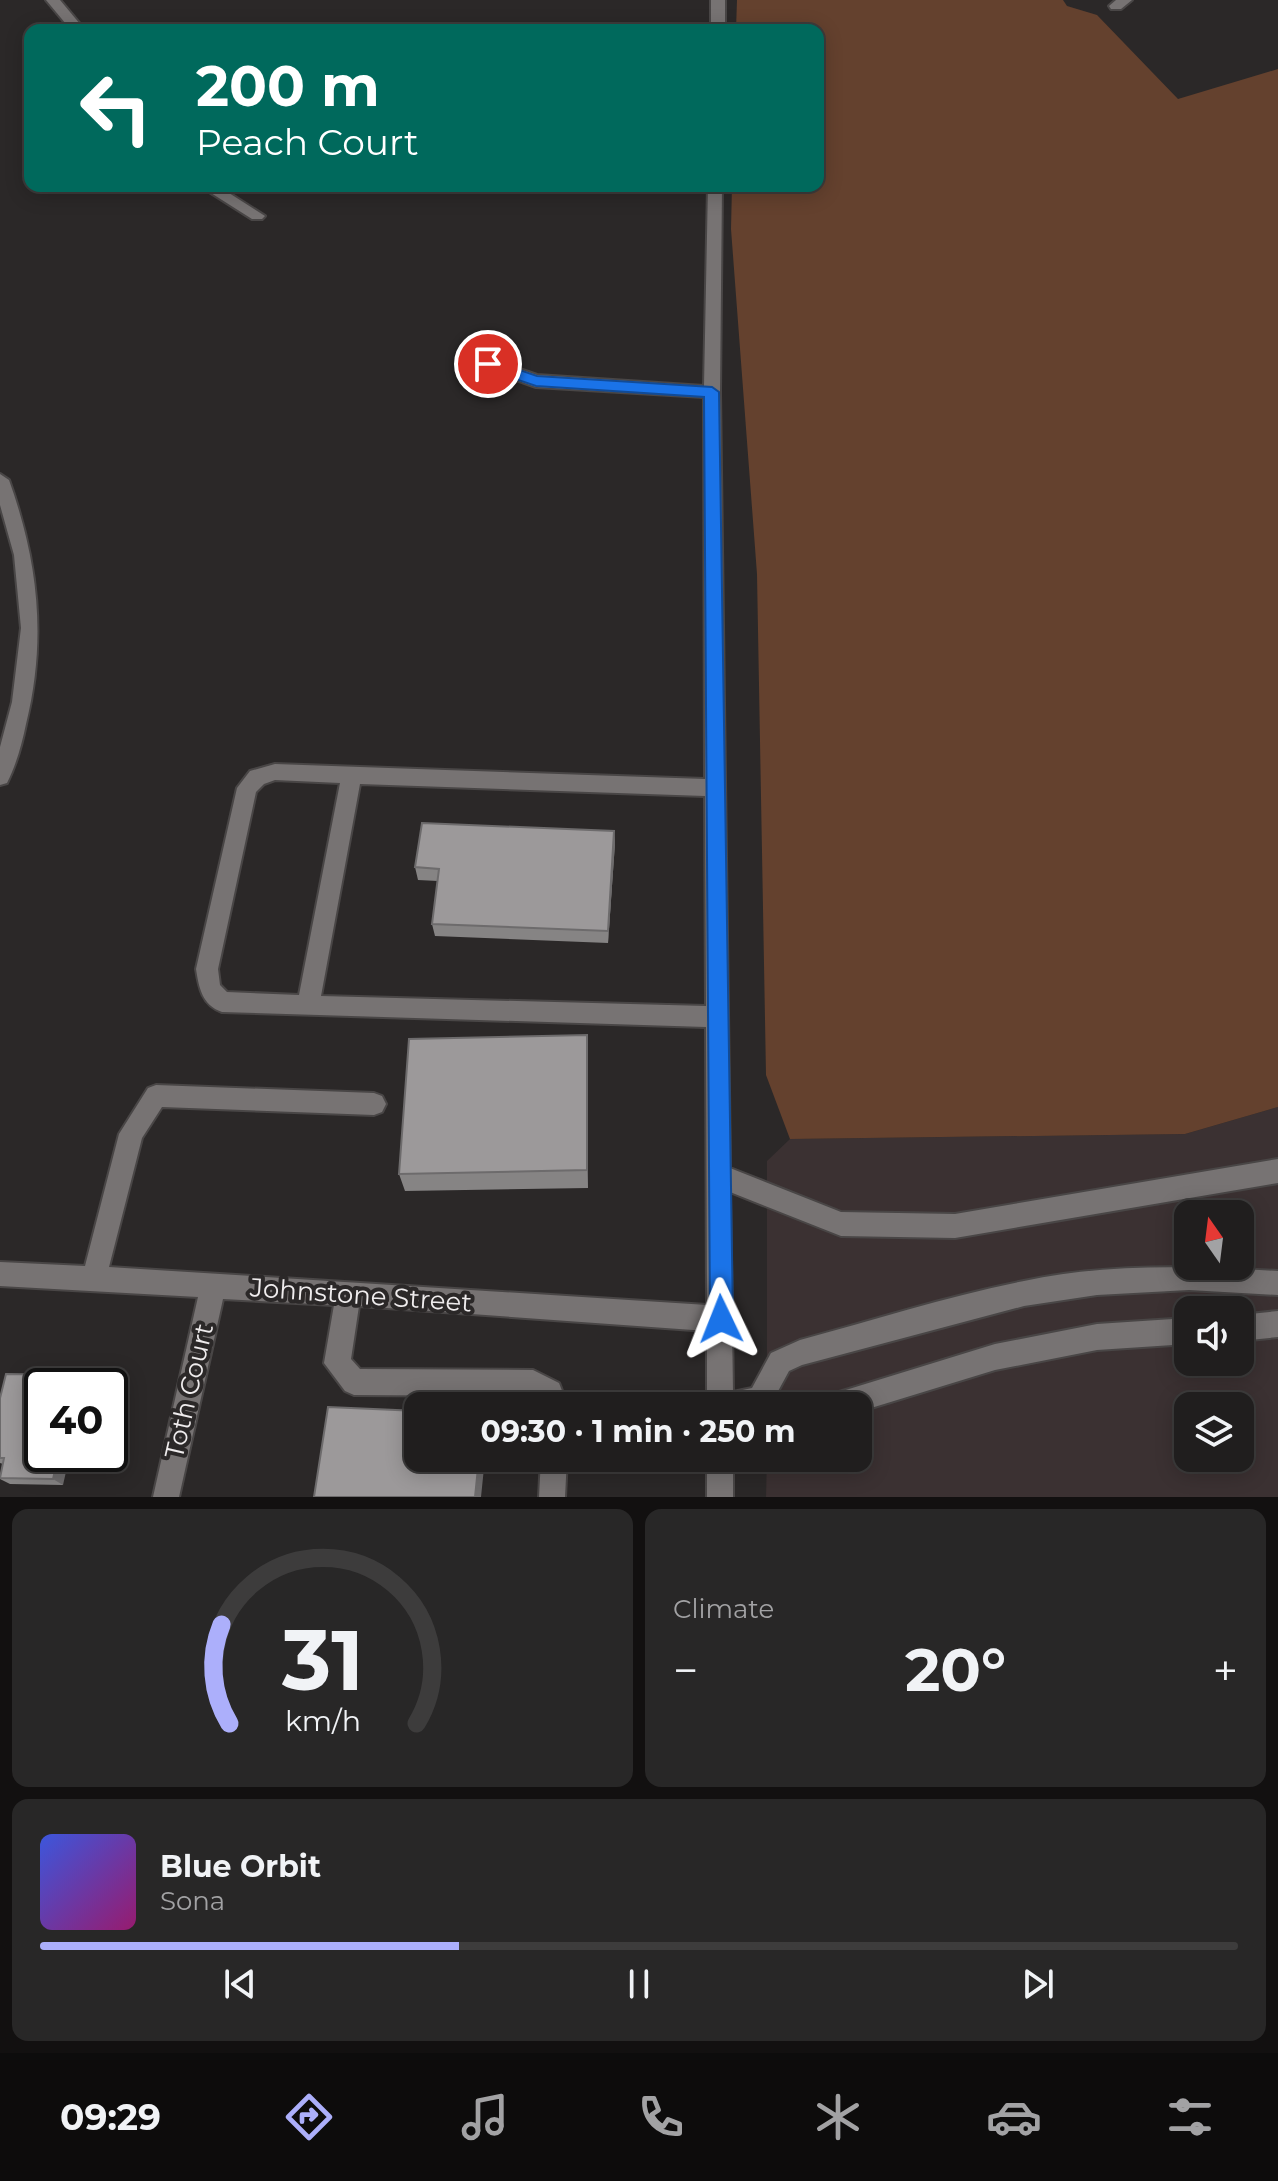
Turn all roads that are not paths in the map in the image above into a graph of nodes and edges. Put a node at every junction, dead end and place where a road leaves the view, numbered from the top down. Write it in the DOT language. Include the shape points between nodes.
graph roads {
  1 [pos="53,0"];
  2 [pos="718,0"];
  3 [pos="73,24"];
  4 [pos="718,24"];
  5 [pos="217,192"];
  6 [pos="715,192"];
  7 [pos="257,216"];
  8 [pos="488,364"];
  9 [pos="712,392"];
  10 [pos="0,480"];
  11 [pos="352,774"];
  12 [pos="0,777"];
  13 [pos="715,788"];
  14 [pos="308,1006"];
  15 [pos="717,1017"];
  16 [pos="374,1104"];
  17 [pos="1278,1171"];
  18 [pos="718,1175"];
  19 [pos="0,1274"];
  20 [pos="94,1279"];
  21 [pos="1278,1283"];
  22 [pos="213,1286"];
  23 [pos="349,1293"];
  24 [pos="721,1319"];
  25 [pos="1278,1324"];
  26 [pos="1254,1327"];
  27 [pos="1174,1332"];
  28 [pos="550,1392"];
  29 [pos="720,1392"];
  30 [pos="769,1392"];
  31 [pos="872,1395"];
  32 [pos="553,1472"];
  33 [pos="720,1472"];
  34 [pos="166,1497"];
  35 [pos="552,1497"];
  36 [pos="720,1497"];
  1 -- 3 [label="street"];
  2 -- 4 [label="street"];
  5 -- 7 [label="street"];
  6 -- 9 [label="street"];
  8 -- 9 [label="street" via="536,381"];
  9 -- 13 [label="street"];
  10 -- 12 [label="street" via="15,516 32,602 30,660 14,739"];
  11 -- 13 [label="street"];
  11 -- 14 [label="street"];
  11 -- 14 [label="street" via="275,772 257,777 247,788 207,969 210,989 222,1002"];
  13 -- 15 [label="street"];
  14 -- 15 [label="street"];
  15 -- 18 [label="street"];
  16 -- 20 [label="street" via="156,1096 131,1134"];
  17 -- 18 [label="street" via="955,1226 841,1224"];
  18 -- 24 [label="street"];
  19 -- 20 [label="street, Johnstone Street"];
  20 -- 22 [label="street, Johnstone Street"];
  21 -- 30 [label="street" via="1189,1278 1024,1293 800,1353 780,1362"];
  22 -- 23 [label="street, Johnstone Street"];
  22 -- 34 [label="street, Toth Court"];
  23 -- 24 [label="street, Johnstone Street"];
  23 -- 28 [label="street" via="337,1363 354,1382 533,1383"];
  24 -- 29 [label="street"];
  25 -- 26 [label="street"];
  27 -- 31 [label="street" via="1097,1337 995,1357"];
  32 -- 35 [label="street"];
  33 -- 36 [label="street"];
}
